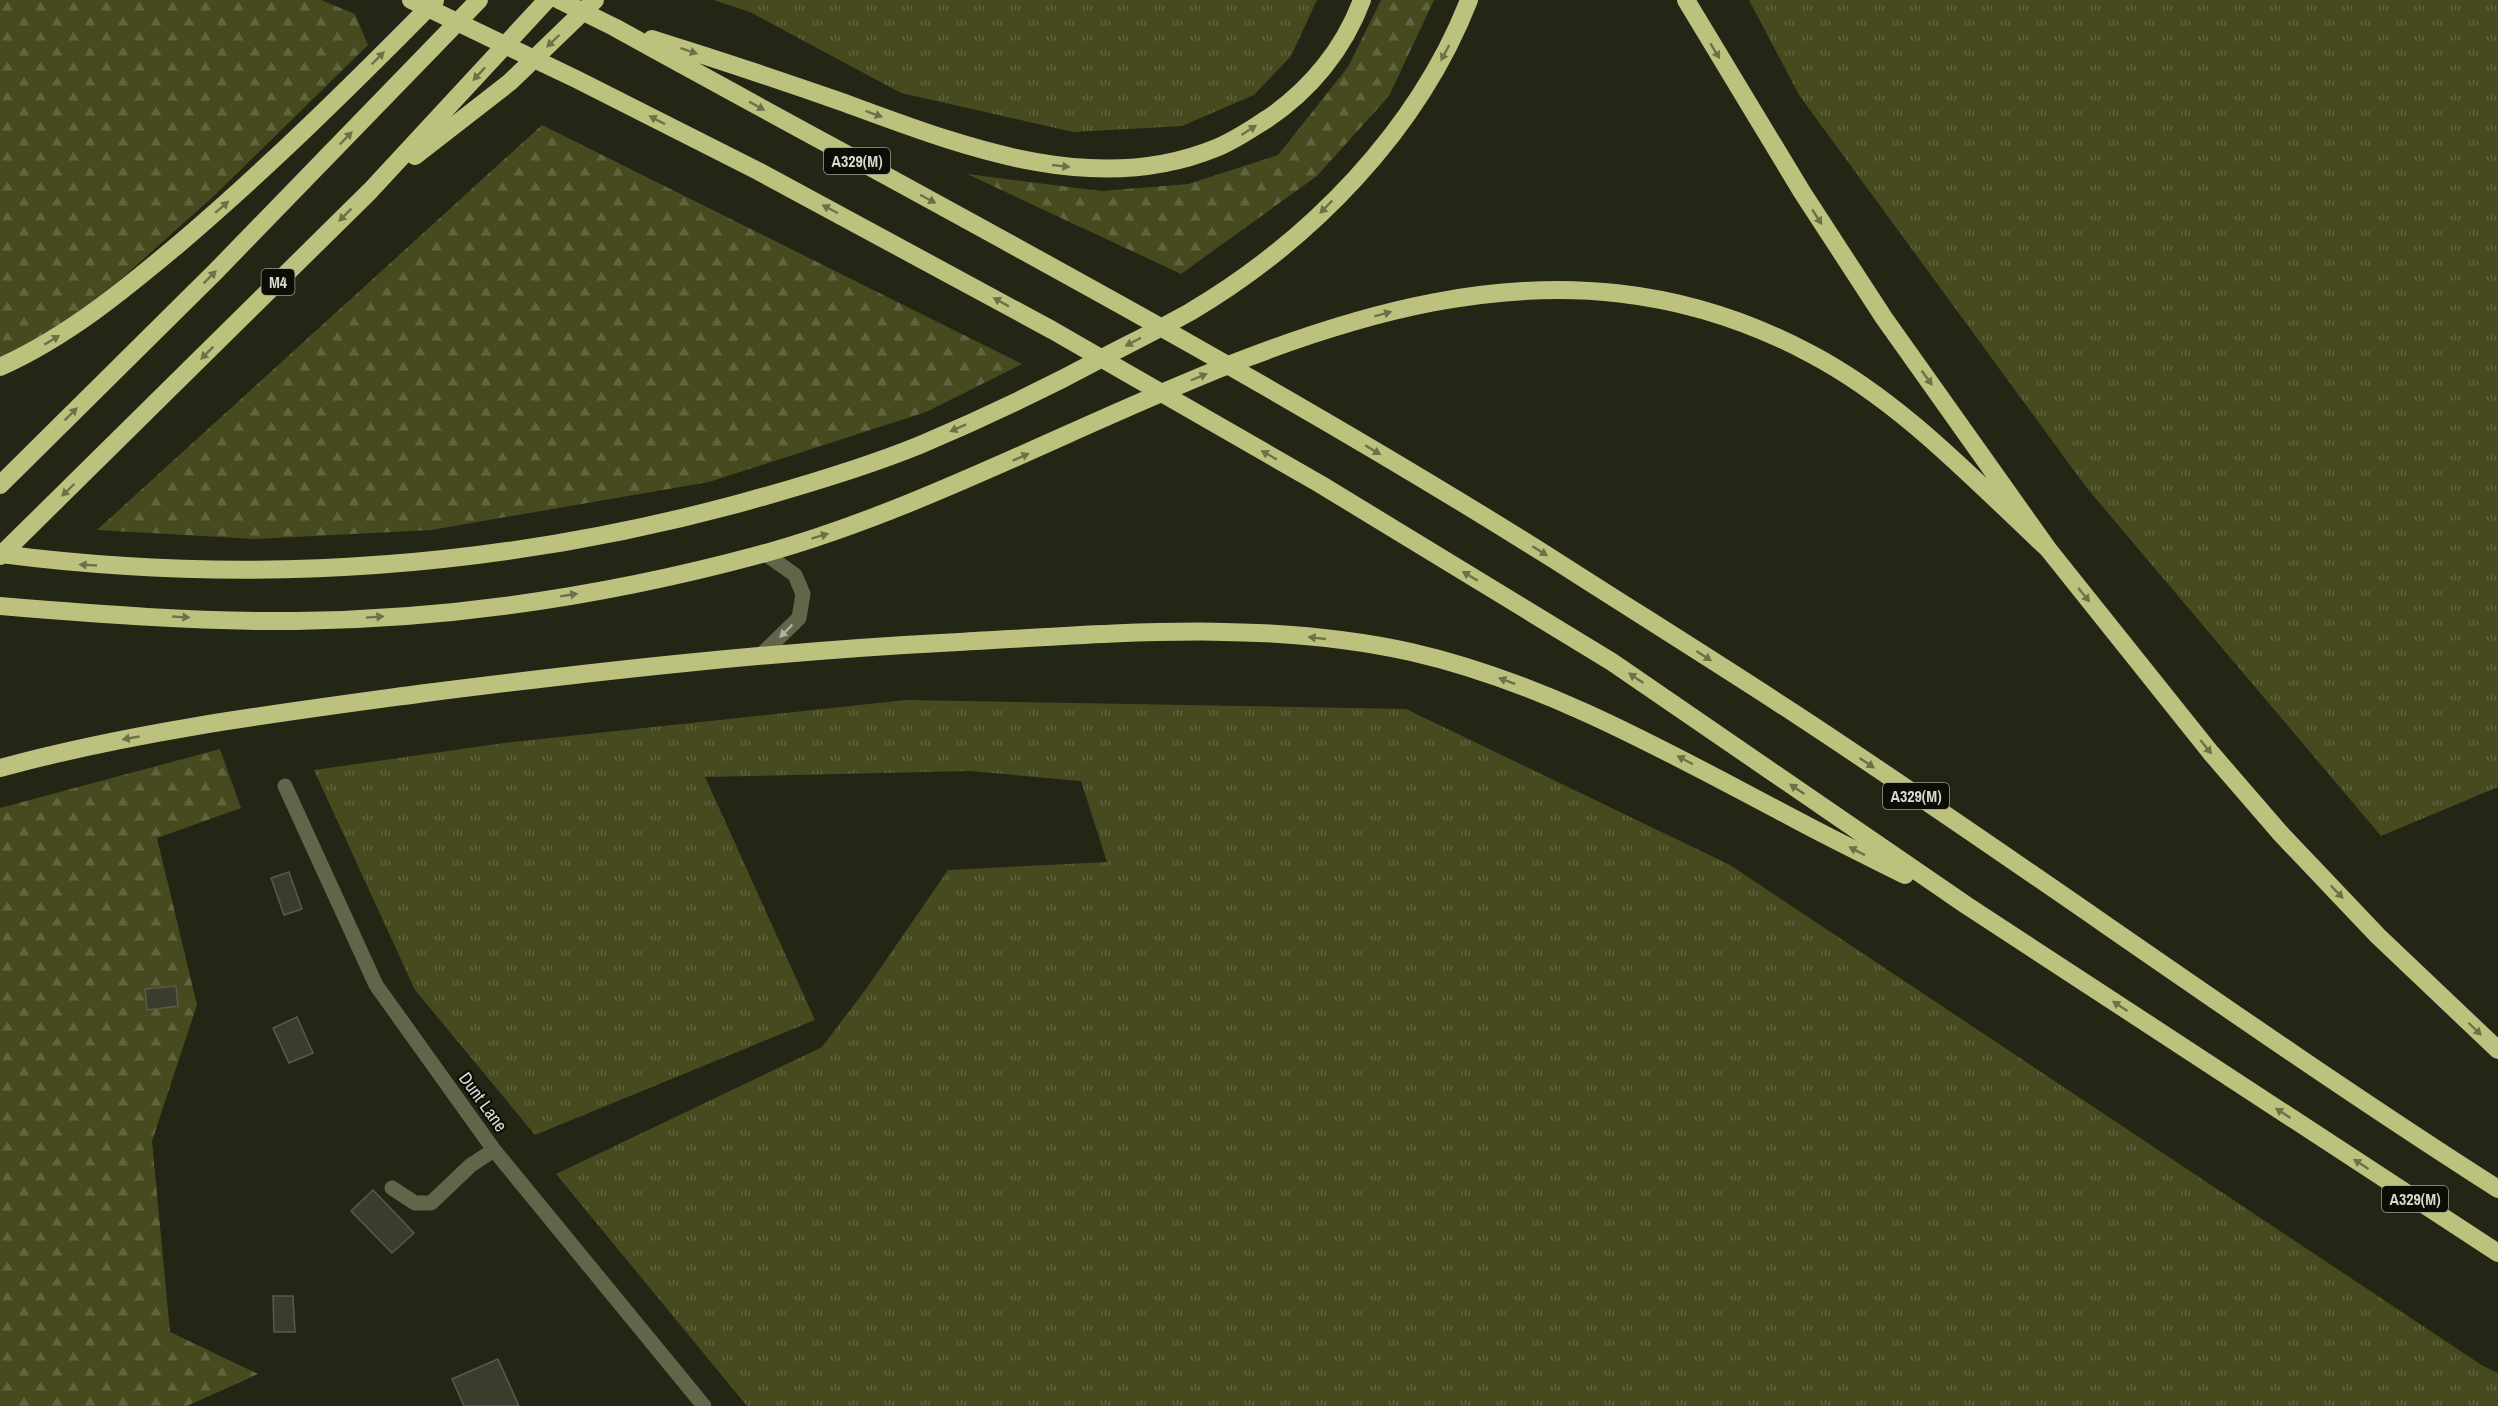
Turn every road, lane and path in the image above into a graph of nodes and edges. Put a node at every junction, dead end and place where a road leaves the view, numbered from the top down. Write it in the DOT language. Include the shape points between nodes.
graph roads {
  1 [pos="411,0"];
  2 [pos="436,0"];
  3 [pos="479,0"];
  4 [pos="548,0"];
  5 [pos="559,0"];
  6 [pos="595,0"];
  7 [pos="1362,0"];
  8 [pos="1469,0"];
  9 [pos="1686,0"];
  10 [pos="614,27"];
  11 [pos="370,191"];
  12 [pos="0,367"];
  13 [pos="0,485"];
  14 [pos="2048,549"];
  15 [pos="764,554"];
  16 [pos="0,555"];
  17 [pos="0,606"];
  18 [pos="762,654"];
  19 [pos="0,768"];
  20 [pos="285,786"];
  21 [pos="1966,905"];
  22 [pos="2498,1050"];
  23 [pos="494,1150"];
  24 [pos="392,1188"];
  25 [pos="2498,1189"];
  26 [pos="2498,1253"];
  27 [pos="704,1406"];
  21 -- 1 [label="highway, A329(M), one-way" via="1612,662 1320,484 1053,330 758,171"];
  12 -- 2 [label="highway, one-way" via="69,329 125,290 320,117"];
  13 -- 3 [label="highway, one-way" via="215,272"];
  4 -- 11 [label="highway, M4, one-way"];
  5 -- 10 [label="highway, A329(M)"];
  6 -- 11 [label="highway, one-way" via="510,82"];
  10 -- 7 [label="highway, one-way" via="1002,155 1061,166 1125,168 1186,158 1217,148 1273,115 1298,95 1332,57"];
  8 -- 16 [label="highway, one-way" via="1445,54 1416,102 1383,145 1314,220 1273,254 1191,311 1056,383 920,445 790,489 646,527 582,540 377,566 293,571 146,567"];
  9 -- 14 [label="highway, one-way" via="1802,192 1884,318"];
  10 -- 25 [label="highway, A329(M), one-way" via="1102,293 1323,419 1548,556 1798,716"];
  11 -- 16 [label="highway, M4, one-way"];
  15 -- 14 [label="highway, one-way" via="865,522 1210,373 1305,337 1407,307 1508,290 1556,288 1684,304 1721,315 1814,355 1916,427"];
  14 -- 22 [label="highway, one-way" via="2211,753 2282,835 2378,936"];
  17 -- 15 [label="highway, one-way" via="294,621 445,612 607,590"];
  15 -- 18 [label="street, one-way" via="795,575 802,594 799,618"];
  18 -- 19 [label="highway, one-way" via="343,704 121,740"];
  21 -- 18 [label="highway, one-way" via="1603,720 1483,672 1411,652 1279,634 1203,632"];
  20 -- 23 [label="street, Dunt Lane" via="376,985"];
  26 -- 21 [label="highway, A329(M), one-way"];
  23 -- 24 [label="street" via="471,1165 430,1203 415,1203"];
  23 -- 27 [label="street, Dunt Lane"];
}
